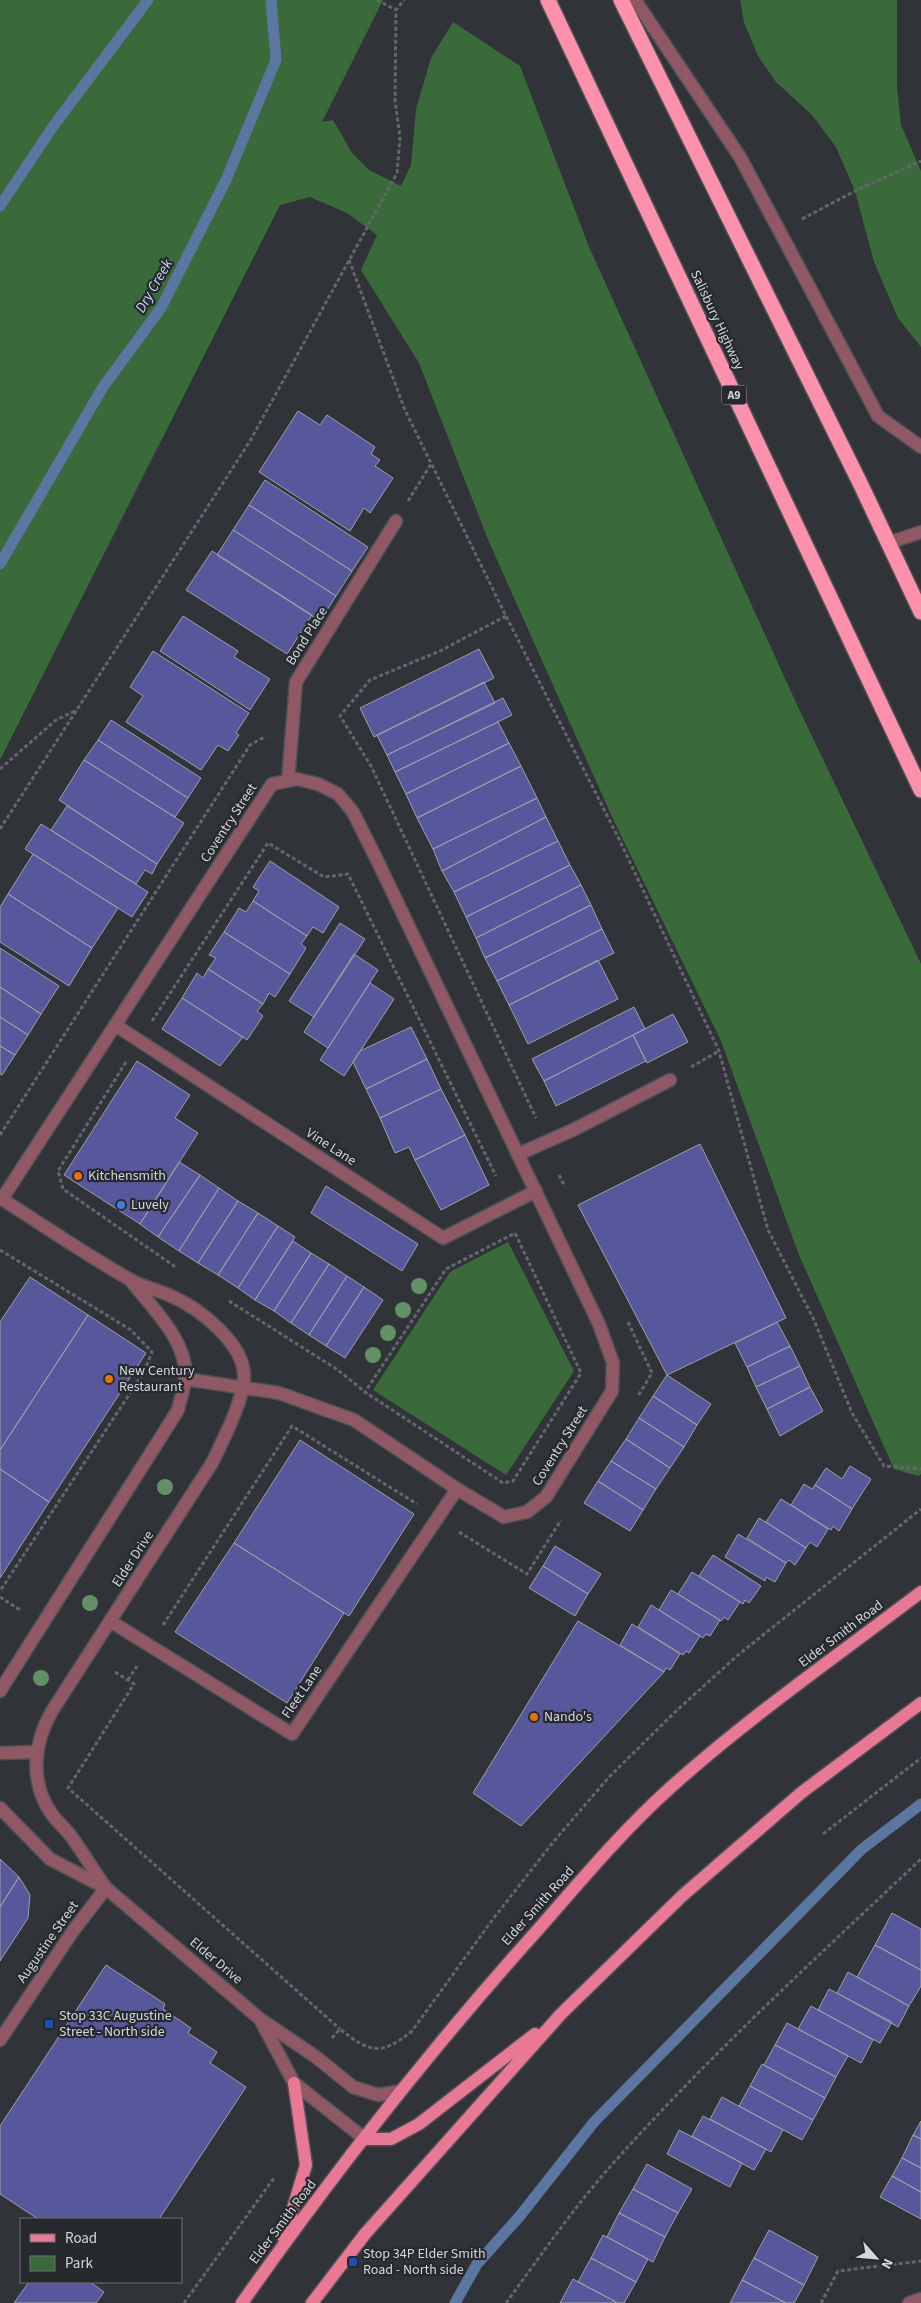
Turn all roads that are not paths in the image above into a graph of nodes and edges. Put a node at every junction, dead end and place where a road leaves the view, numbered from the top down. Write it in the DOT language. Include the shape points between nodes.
graph roads {
  1 [pos="548,0"];
  2 [pos="621,0"];
  3 [pos="635,0"];
  4 [pos="921,447"];
  5 [pos="396,521"];
  6 [pos="921,532"];
  7 [pos="888,543"];
  8 [pos="921,612"];
  9 [pos="288,781"];
  10 [pos="921,790"];
  11 [pos="115,1025"];
  12 [pos="670,1080"];
  13 [pos="518,1154"];
  14 [pos="536,1191"];
  15 [pos="1,1199"];
  16 [pos="131,1281"];
  17 [pos="185,1379"];
  18 [pos="242,1386"];
  19 [pos="457,1489"];
  20 [pos="921,1592"];
  21 [pos="110,1621"];
  22 [pos="0,1691"];
  23 [pos="921,1703"];
  24 [pos="38,1752"];
  25 [pos="0,1753"];
  26 [pos="0,1808"];
  27 [pos="106,1888"];
  28 [pos="561,2014"];
  29 [pos="260,2019"];
  30 [pos="2,2034"];
  31 [pos="294,2083"];
  32 [pos="401,2091"];
  33 [pos="365,2139"];
  34 [pos="282,2245"];
  35 [pos="921,2299"];
  36 [pos="242,2303"];
  37 [pos="312,2303"];
  38 [pos="909,2303"];
  1 -- 10 [label="highway, Salisbury Highway / A9"];
  2 -- 7 [label="highway"];
  3 -- 4 [label="street" via="740,157 878,416"];
  5 -- 9 [label="street, Bond Place" via="296,682"];
  6 -- 7 [label="street"];
  7 -- 8 [label="highway"];
  9 -- 11 [label="street, Coventry Street" via="272,784"];
  9 -- 13 [label="street, Coventry Street" via="297,779 318,784 338,794 353,812"];
  11 -- 14 [label="street, Vine Lane" via="443,1238"];
  11 -- 15 [label="street, Coventry Street"];
  12 -- 13 [label="street"];
  13 -- 14 [label="street, Coventry Street"];
  14 -- 19 [label="street, Coventry Street" via="600,1324 613,1363 612,1391 546,1497 527,1512 504,1517"];
  15 -- 16 [label="street, Elder Drive"];
  16 -- 17 [label="street, Elder Drive" via="178,1341 184,1359"];
  16 -- 18 [label="street, Elder Drive" via="173,1297 226,1336 238,1352 244,1376"];
  17 -- 18 [label="street, Coventry Street"];
  17 -- 22 [label="street, Elder Drive" via="178,1410"];
  18 -- 19 [label="street, Coventry Street" via="279,1393 354,1420"];
  18 -- 21 [label="street, Elder Drive" via="227,1432 212,1462"];
  19 -- 21 [label="street, Fleet Lane" via="292,1734"];
  20 -- 32 [label="main road, Elder Smith Road" via="726,1741 620,1836"];
  21 -- 24 [label="street, Elder Drive" via="47,1720"];
  23 -- 28 [label="main road" via="786,1806 682,1896"];
  24 -- 25 [label="street"];
  24 -- 27 [label="street, Elder Drive" via="38,1780 50,1813"];
  26 -- 27 [label="street, Elder Drive" via="50,1859"];
  27 -- 29 [label="street, Elder Drive"];
  27 -- 30 [label="street, Augustine Street"];
  28 -- 33 [label="main road" via="419,2124 391,2139"];
  28 -- 37 [label="main road" via="365,2234"];
  29 -- 31 [label="street, Elder Drive"];
  29 -- 32 [label="street, Elder Drive" via="353,2087 378,2095"];
  31 -- 33 [label="street, Elder Drive"];
  31 -- 34 [label="main road" via="306,2165"];
  32 -- 33 [label="main road, Elder Smith Road"];
  33 -- 34 [label="main road, Elder Smith Road"];
  34 -- 36 [label="main road, Elder Smith Road"];
  35 -- 38 [label="street"];
}
